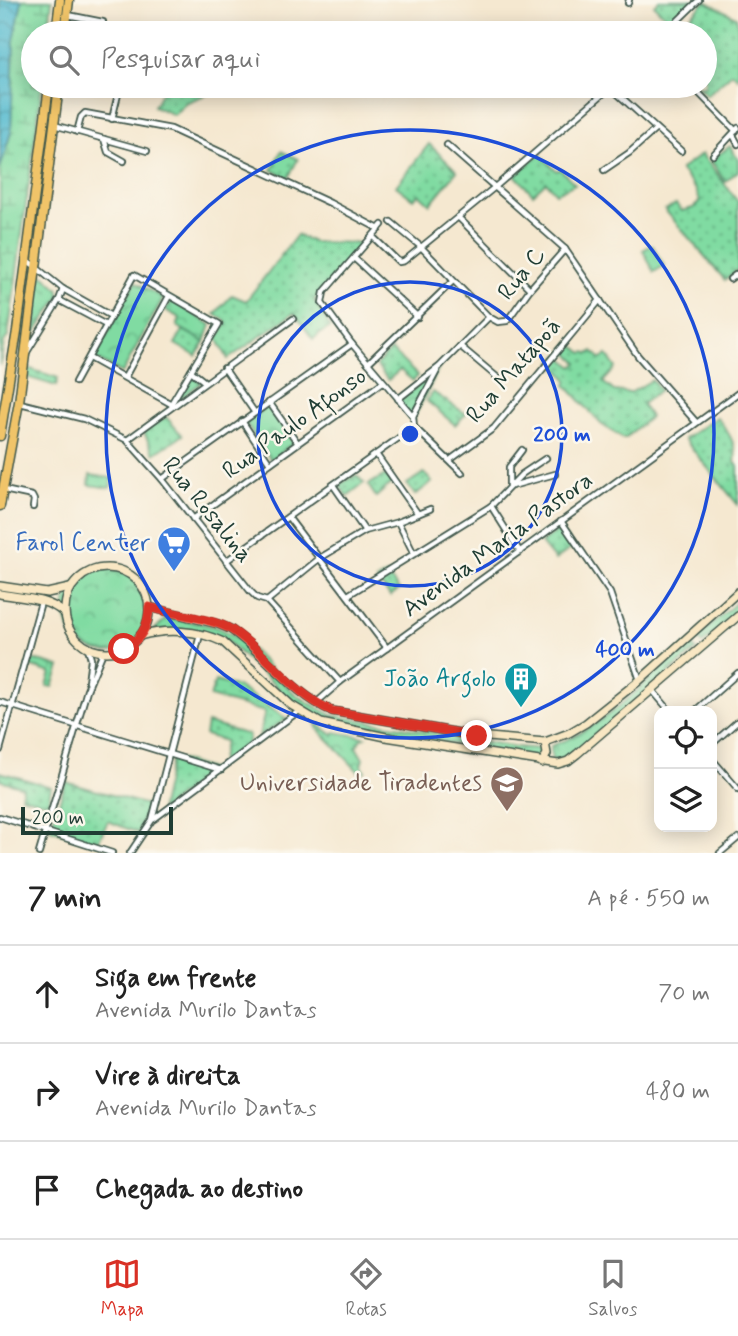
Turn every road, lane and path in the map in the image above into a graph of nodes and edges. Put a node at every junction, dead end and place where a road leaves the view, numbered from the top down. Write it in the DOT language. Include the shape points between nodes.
graph roads {
  1 [pos="60,0"];
  2 [pos="69,0"];
  3 [pos="699,0"];
  4 [pos="68,15"];
  5 [pos="57,21"];
  6 [pos="67,21"];
  7 [pos="98,21"];
  8 [pos="677,21"];
  9 [pos="47,98"];
  10 [pos="56,98"];
  11 [pos="117,98"];
  12 [pos="598,98"];
  13 [pos="623,98"];
  14 [pos="704,98"];
  15 [pos="112,119"];
  16 [pos="53,125"];
  17 [pos="656,129"];
  18 [pos="736,131"];
  19 [pos="77,132"];
  20 [pos="104,139"];
  21 [pos="738,144"];
  22 [pos="447,145"];
  23 [pos="147,151"];
  24 [pos="681,151"];
  25 [pos="713,155"];
  26 [pos="124,161"];
  27 [pos="604,170"];
  28 [pos="495,187"];
  29 [pos="458,216"];
  30 [pos="391,222"];
  31 [pos="373,237"];
  32 [pos="420,246"];
  33 [pos="565,249"];
  34 [pos="355,259"];
  35 [pos="27,260"];
  36 [pos="36,266"];
  37 [pos="738,273"];
  38 [pos="730,279"];
  39 [pos="453,281"];
  40 [pos="62,289"];
  41 [pos="530,289"];
  42 [pos="169,296"];
  43 [pos="59,300"];
  44 [pos="600,300"];
  45 [pos="111,316"];
  46 [pos="418,317"];
  47 [pos="489,317"];
  48 [pos="293,319"];
  49 [pos="106,325"];
  50 [pos="15,342"];
  51 [pos="352,344"];
  52 [pos="26,346"];
  53 [pos="460,346"];
  54 [pos="25,355"];
  55 [pos="89,358"];
  56 [pos="368,363"];
  57 [pos="439,367"];
  58 [pos="224,368"];
  59 [pos="191,371"];
  60 [pos="125,377"];
  61 [pos="498,377"];
  62 [pos="75,382"];
  63 [pos="205,382"];
  64 [pos="383,382"];
  65 [pos="738,393"];
  66 [pos="398,399"];
  67 [pos="19,402"];
  68 [pos="269,402"];
  69 [pos="172,405"];
  70 [pos="254,412"];
  71 [pos="413,416"];
  72 [pos="242,421"];
  73 [pos="696,422"];
  74 [pos="414,427"];
  75 [pos="0,436"];
  76 [pos="127,440"];
  77 [pos="297,442"];
  78 [pos="522,450"];
  79 [pos="376,454"];
  80 [pos="546,458"];
  81 [pos="450,460"];
  82 [pos="270,463"];
  83 [pos="462,473"];
  84 [pos="555,474"];
  85 [pos="162,479"];
  86 [pos="333,485"];
  87 [pos="509,487"];
  88 [pos="4,490"];
  89 [pos="0,506"];
  90 [pos="491,506"];
  91 [pos="33,507"];
  92 [pos="430,509"];
  93 [pos="418,514"];
  94 [pos="288,517"];
  95 [pos="193,519"];
  96 [pos="561,521"];
  97 [pos="398,522"];
  98 [pos="365,531"];
  99 [pos="413,552"];
  100 [pos="520,552"];
  101 [pos="320,558"];
  102 [pos="226,561"];
  103 [pos="0,586"];
  104 [pos="70,588"];
  105 [pos="738,592"];
  106 [pos="0,594"];
  107 [pos="348,595"];
  108 [pos="41,601"];
  109 [pos="267,601"];
  110 [pos="149,607"];
  111 [pos="64,613"];
  112 [pos="738,615"];
  113 [pos="200,635"];
  114 [pos="690,635"];
  115 [pos="140,636"];
  116 [pos="702,647"];
  117 [pos="88,648"];
  118 [pos="387,648"];
  119 [pos="103,652"];
  120 [pos="738,673"];
  121 [pos="640,680"];
  122 [pos="340,682"];
  123 [pos="87,690"];
  124 [pos="652,690"];
  125 [pos="0,702"];
  126 [pos="316,704"];
  127 [pos="12,705"];
  128 [pos="666,706"];
  129 [pos="701,706"];
  130 [pos="299,711"];
  131 [pos="738,721"];
  132 [pos="76,725"];
  133 [pos="733,726"];
  134 [pos="738,732"];
  135 [pos="717,740"];
  136 [pos="545,742"];
  137 [pos="0,750"];
  138 [pos="168,752"];
  139 [pos="542,763"];
  140 [pos="717,765"];
  141 [pos="221,770"];
  142 [pos="738,789"];
  143 [pos="0,817"];
  144 [pos="152,820"];
  145 [pos="46,831"];
  146 [pos="738,838"];
  147 [pos="108,852"];
  148 [pos="39,853"];
  149 [pos="130,853"];
  150 [pos="720,853"];
  1 -- 5 [label="main road"];
  2 -- 4 [label="main road"];
  3 -- 8 [label="street"];
  4 -- 6 [label="main road"];
  4 -- 7 [label="street"];
  9 -- 35 [label="main road"];
  10 -- 16 [label="main road"];
  11 -- 15 [label="street"];
  12 -- 28 [label="street"];
  13 -- 17 [label="street"];
  14 -- 18 [label="street"];
  15 -- 19 [label="street" via="85,113"];
  15 -- 31 [label="street" via="171,129 381,227"];
  16 -- 19 [label="street"];
  16 -- 36 [label="main road"];
  17 -- 24 [label="street"];
  17 -- 27 [label="street"];
  18 -- 21 [label="street"];
  18 -- 25 [label="street"];
  19 -- 20 [label="street"];
  20 -- 23 [label="street"];
  20 -- 26 [label="street" via="108,152"];
  22 -- 28 [label="street"];
  28 -- 29 [label="street"];
  28 -- 33 [label="street"];
  29 -- 32 [label="street"];
  29 -- 41 [label="street"];
  30 -- 32 [label="street"];
  31 -- 32 [label="street" via="401,262"];
  31 -- 34 [label="street"];
  32 -- 39 [label="street"];
  33 -- 41 [label="street, Rua C"];
  33 -- 44 [label="street"];
  34 -- 46 [label="street"];
  34 -- 51 [label="street" via="321,297 324,308"];
  35 -- 36 [label="street"];
  35 -- 50 [label="main road"];
  36 -- 40 [label="street"];
  36 -- 52 [label="main road"];
  37 -- 38 [label="street"];
  39 -- 46 [label="street"];
  39 -- 47 [label="street"];
  40 -- 43 [label="street"];
  40 -- 45 [label="street"];
  41 -- 47 [label="street, Rua C" via="507,321"];
  42 -- 45 [label="street" via="134,275"];
  42 -- 59 [label="street" via="219,324"];
  42 -- 60 [label="street"];
  43 -- 49 [label="street"];
  43 -- 54 [label="street"];
  44 -- 73 [label="street" via="638,356"];
  44 -- 81 [label="street, Rua Matapoã" via="494,428"];
  45 -- 49 [label="street"];
  46 -- 56 [label="street"];
  47 -- 53 [label="street"];
  48 -- 58 [label="street"];
  49 -- 55 [label="street"];
  50 -- 52 [label="main road"];
  50 -- 75 [label="main road"];
  51 -- 56 [label="street"];
  51 -- 68 [label="street"];
  52 -- 54 [label="main road"];
  53 -- 57 [label="street"];
  53 -- 61 [label="street"];
  54 -- 67 [label="main road"];
  55 -- 60 [label="street"];
  55 -- 62 [label="street"];
  56 -- 64 [label="street"];
  57 -- 66 [label="street"];
  57 -- 71 [label="street"];
  58 -- 63 [label="street"];
  58 -- 70 [label="street"];
  59 -- 63 [label="street"];
  59 -- 69 [label="street"];
  60 -- 69 [label="street"];
  63 -- 69 [label="street"];
  64 -- 66 [label="street"];
  64 -- 77 [label="street, Rua Paulo Afonso"];
  65 -- 73 [label="street, Avenida Maria Pastora"];
  66 -- 71 [label="street"];
  67 -- 76 [label="street, Rua Rosalina" via="84,419"];
  67 -- 88 [label="main road"];
  68 -- 70 [label="street"];
  68 -- 77 [label="street"];
  69 -- 76 [label="street"];
  70 -- 72 [label="street"];
  71 -- 74 [label="street"];
  72 -- 82 [label="street"];
  72 -- 85 [label="street"];
  73 -- 96 [label="street, Avenida Maria Pastora"];
  74 -- 79 [label="street"];
  74 -- 81 [label="street"];
  76 -- 85 [label="street, Rua Rosalina"];
  77 -- 82 [label="street, Rua Paulo Afonso"];
  78 -- 87 [label="street" via="509,467"];
  79 -- 86 [label="street"];
  79 -- 93 [label="street"];
  80 -- 87 [label="street"];
  81 -- 83 [label="street"];
  82 -- 95 [label="street, Rua Paulo Afonso"];
  84 -- 87 [label="street"];
  85 -- 95 [label="street, Rua Rosalina"];
  86 -- 94 [label="street"];
  86 -- 98 [label="street"];
  87 -- 90 [label="street"];
  88 -- 89 [label="main road"];
  88 -- 91 [label="street" via="28,495 34,500"];
  90 -- 99 [label="street"];
  90 -- 100 [label="street"];
  92 -- 93 [label="street"];
  93 -- 97 [label="street"];
  94 -- 101 [label="street"];
  94 -- 102 [label="street"];
  95 -- 102 [label="street, Rua Rosalina"];
  96 -- 100 [label="street, Avenida Maria Pastora"];
  96 -- 121 [label="street" via="610,593"];
  97 -- 98 [label="street"];
  97 -- 99 [label="street"];
  98 -- 101 [label="street"];
  99 -- 107 [label="street"];
  100 -- 118 [label="street, Avenida Maria Pastora"];
  101 -- 107 [label="street"];
  101 -- 109 [label="street"];
  102 -- 109 [label="street, Rua Rosalina" via="257,598"];
  103 -- 104 [label="main road" via="47,593"];
  104 -- 110 [label="main road" via="97,569 119,570 138,582"];
  104 -- 111 [label="main road"];
  105 -- 114 [label="main road"];
  106 -- 108 [label="main road"];
  107 -- 118 [label="street"];
  108 -- 111 [label="main road"];
  108 -- 127 [label="street"];
  109 -- 122 [label="street, Rua Rosalina"];
  110 -- 115 [label="main road"];
  110 -- 126 [label="main road" via="230,629"];
  111 -- 117 [label="main road" via="69,630"];
  112 -- 116 [label="main road"];
  113 -- 115 [label="main road" via="162,631"];
  113 -- 130 [label="main road" via="232,648"];
  113 -- 138 [label="street"];
  114 -- 116 [label="main road"];
  114 -- 121 [label="main road"];
  115 -- 119 [label="main road" via="124,649"];
  116 -- 124 [label="main road"];
  117 -- 119 [label="main road"];
  117 -- 123 [label="street"];
  118 -- 122 [label="street, Avenida Maria Pastora"];
  119 -- 123 [label="street"];
  120 -- 129 [label="street"];
  121 -- 136 [label="main road" via="586,723"];
  122 -- 126 [label="street, Avenida Maria Pastora"];
  123 -- 132 [label="street"];
  124 -- 128 [label="street"];
  124 -- 139 [label="main road" via="568,761"];
  125 -- 127 [label="street"];
  126 -- 136 [label="main road" via="332,711 497,739"];
  127 -- 132 [label="street"];
  127 -- 137 [label="street"];
  130 -- 139 [label="main road" via="337,728"];
  130 -- 141 [label="street"];
  131 -- 133 [label="street"];
  132 -- 138 [label="street"];
  132 -- 145 [label="street"];
  133 -- 134 [label="street"];
  133 -- 135 [label="street"];
  136 -- 139 [label="main road" via="547,754"];
  138 -- 141 [label="street"];
  138 -- 144 [label="street"];
  140 -- 142 [label="street"];
  141 -- 144 [label="street"];
  143 -- 145 [label="street"];
  144 -- 149 [label="street"];
  145 -- 147 [label="street"];
  145 -- 148 [label="street"];
  146 -- 150 [label="street"];
}
